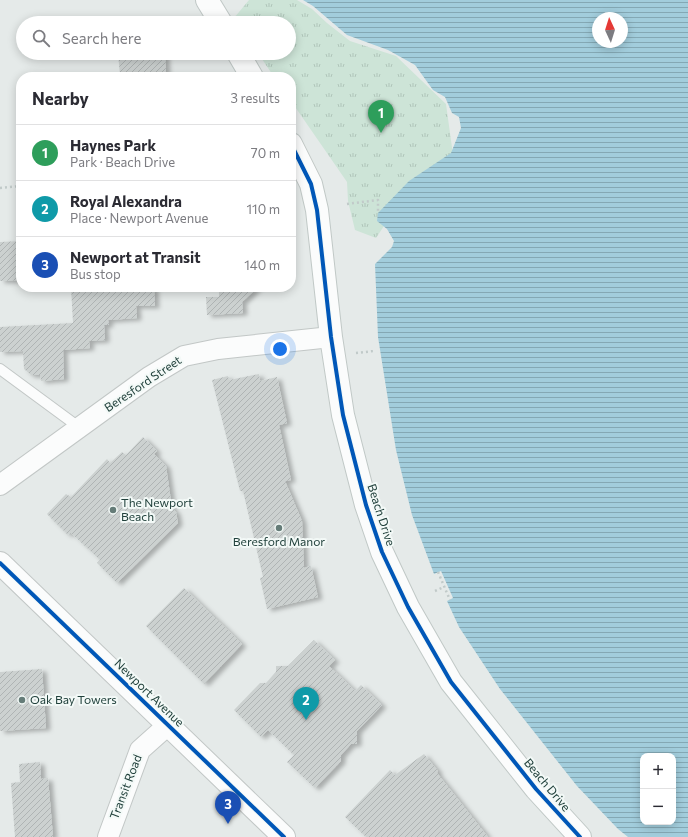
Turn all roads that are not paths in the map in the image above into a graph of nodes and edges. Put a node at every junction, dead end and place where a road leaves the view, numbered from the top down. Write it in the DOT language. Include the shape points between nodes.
graph roads {
  1 [pos="207,0"];
  2 [pos="217,16"];
  3 [pos="242,60"];
  4 [pos="249,72"];
  5 [pos="296,156"];
  6 [pos="331,337"];
  7 [pos="0,369"];
  8 [pos="80,428"];
  9 [pos="0,485"];
  10 [pos="0,563"];
  11 [pos="168,725"];
  12 [pos="108,837"];
  13 [pos="284,837"];
  14 [pos="580,837"];
  1 -- 2 [label="main road"];
  3 -- 4 [label="main road"];
  5 -- 6 [label="main road, Beach Drive" via="311,184 317,210"];
  6 -- 8 [label="street, Beresford Street" via="218,349 184,356 149,377"];
  6 -- 14 [label="main road, Beach Drive" via="343,415 353,459 382,552 398,589 451,682 536,789"];
  7 -- 8 [label="lane"];
  8 -- 9 [label="street, Beresford Street"];
  10 -- 11 [label="main road, Newport Avenue"];
  11 -- 12 [label="street, Transit Road" via="140,750"];
  11 -- 13 [label="main road, Newport Avenue"];
}
